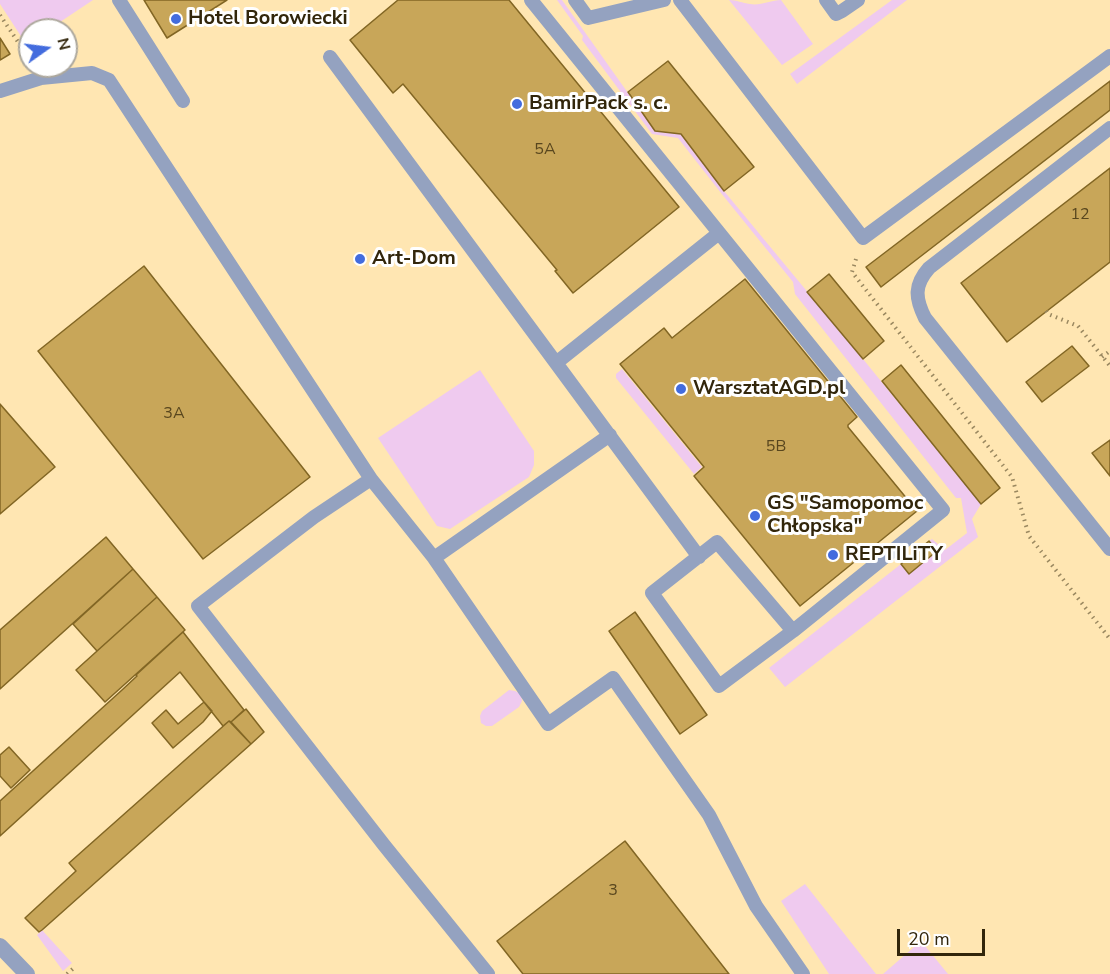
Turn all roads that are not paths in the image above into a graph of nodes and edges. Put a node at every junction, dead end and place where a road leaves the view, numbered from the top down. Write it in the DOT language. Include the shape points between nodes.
graph roads {
  1 [pos="119,0"];
  2 [pos="531,0"];
  3 [pos="575,0"];
  4 [pos="664,0"];
  5 [pos="680,0"];
  6 [pos="826,0"];
  7 [pos="858,0"];
  8 [pos="1110,56"];
  9 [pos="330,57"];
  10 [pos="0,91"];
  11 [pos="183,101"];
  12 [pos="1110,128"];
  13 [pos="719,233"];
  14 [pos="556,363"];
  15 [pos="610,435"];
  16 [pos="371,479"];
  17 [pos="1110,549"];
  18 [pos="699,557"];
  19 [pos="434,558"];
  20 [pos="793,631"];
  21 [pos="0,946"];
  22 [pos="27,974"];
  23 [pos="488,974"];
  24 [pos="803,974"];
  1 -- 11 [label="lane"];
  2 -- 13 [label="lane"];
  3 -- 4 [label="lane" via="588,18"];
  5 -- 8 [label="lane" via="863,238"];
  6 -- 7 [label="lane" via="836,14"];
  9 -- 14 [label="lane"];
  10 -- 16 [label="lane" via="41,78 92,73 109,80"];
  12 -- 17 [label="lane" via="929,268 918,285 925,318"];
  13 -- 14 [label="lane"];
  13 -- 20 [label="lane" via="943,510"];
  14 -- 15 [label="lane"];
  15 -- 18 [label="lane"];
  15 -- 19 [label="lane"];
  16 -- 19 [label="lane"];
  16 -- 23 [label="lane" via="314,517 198,606"];
  18 -- 20 [label="lane" via="717,542"];
  18 -- 20 [label="lane" via="652,593 718,686"];
  19 -- 24 [label="lane" via="548,724 613,678 709,815 756,906"];
  21 -- 22 [label="street"];
}
